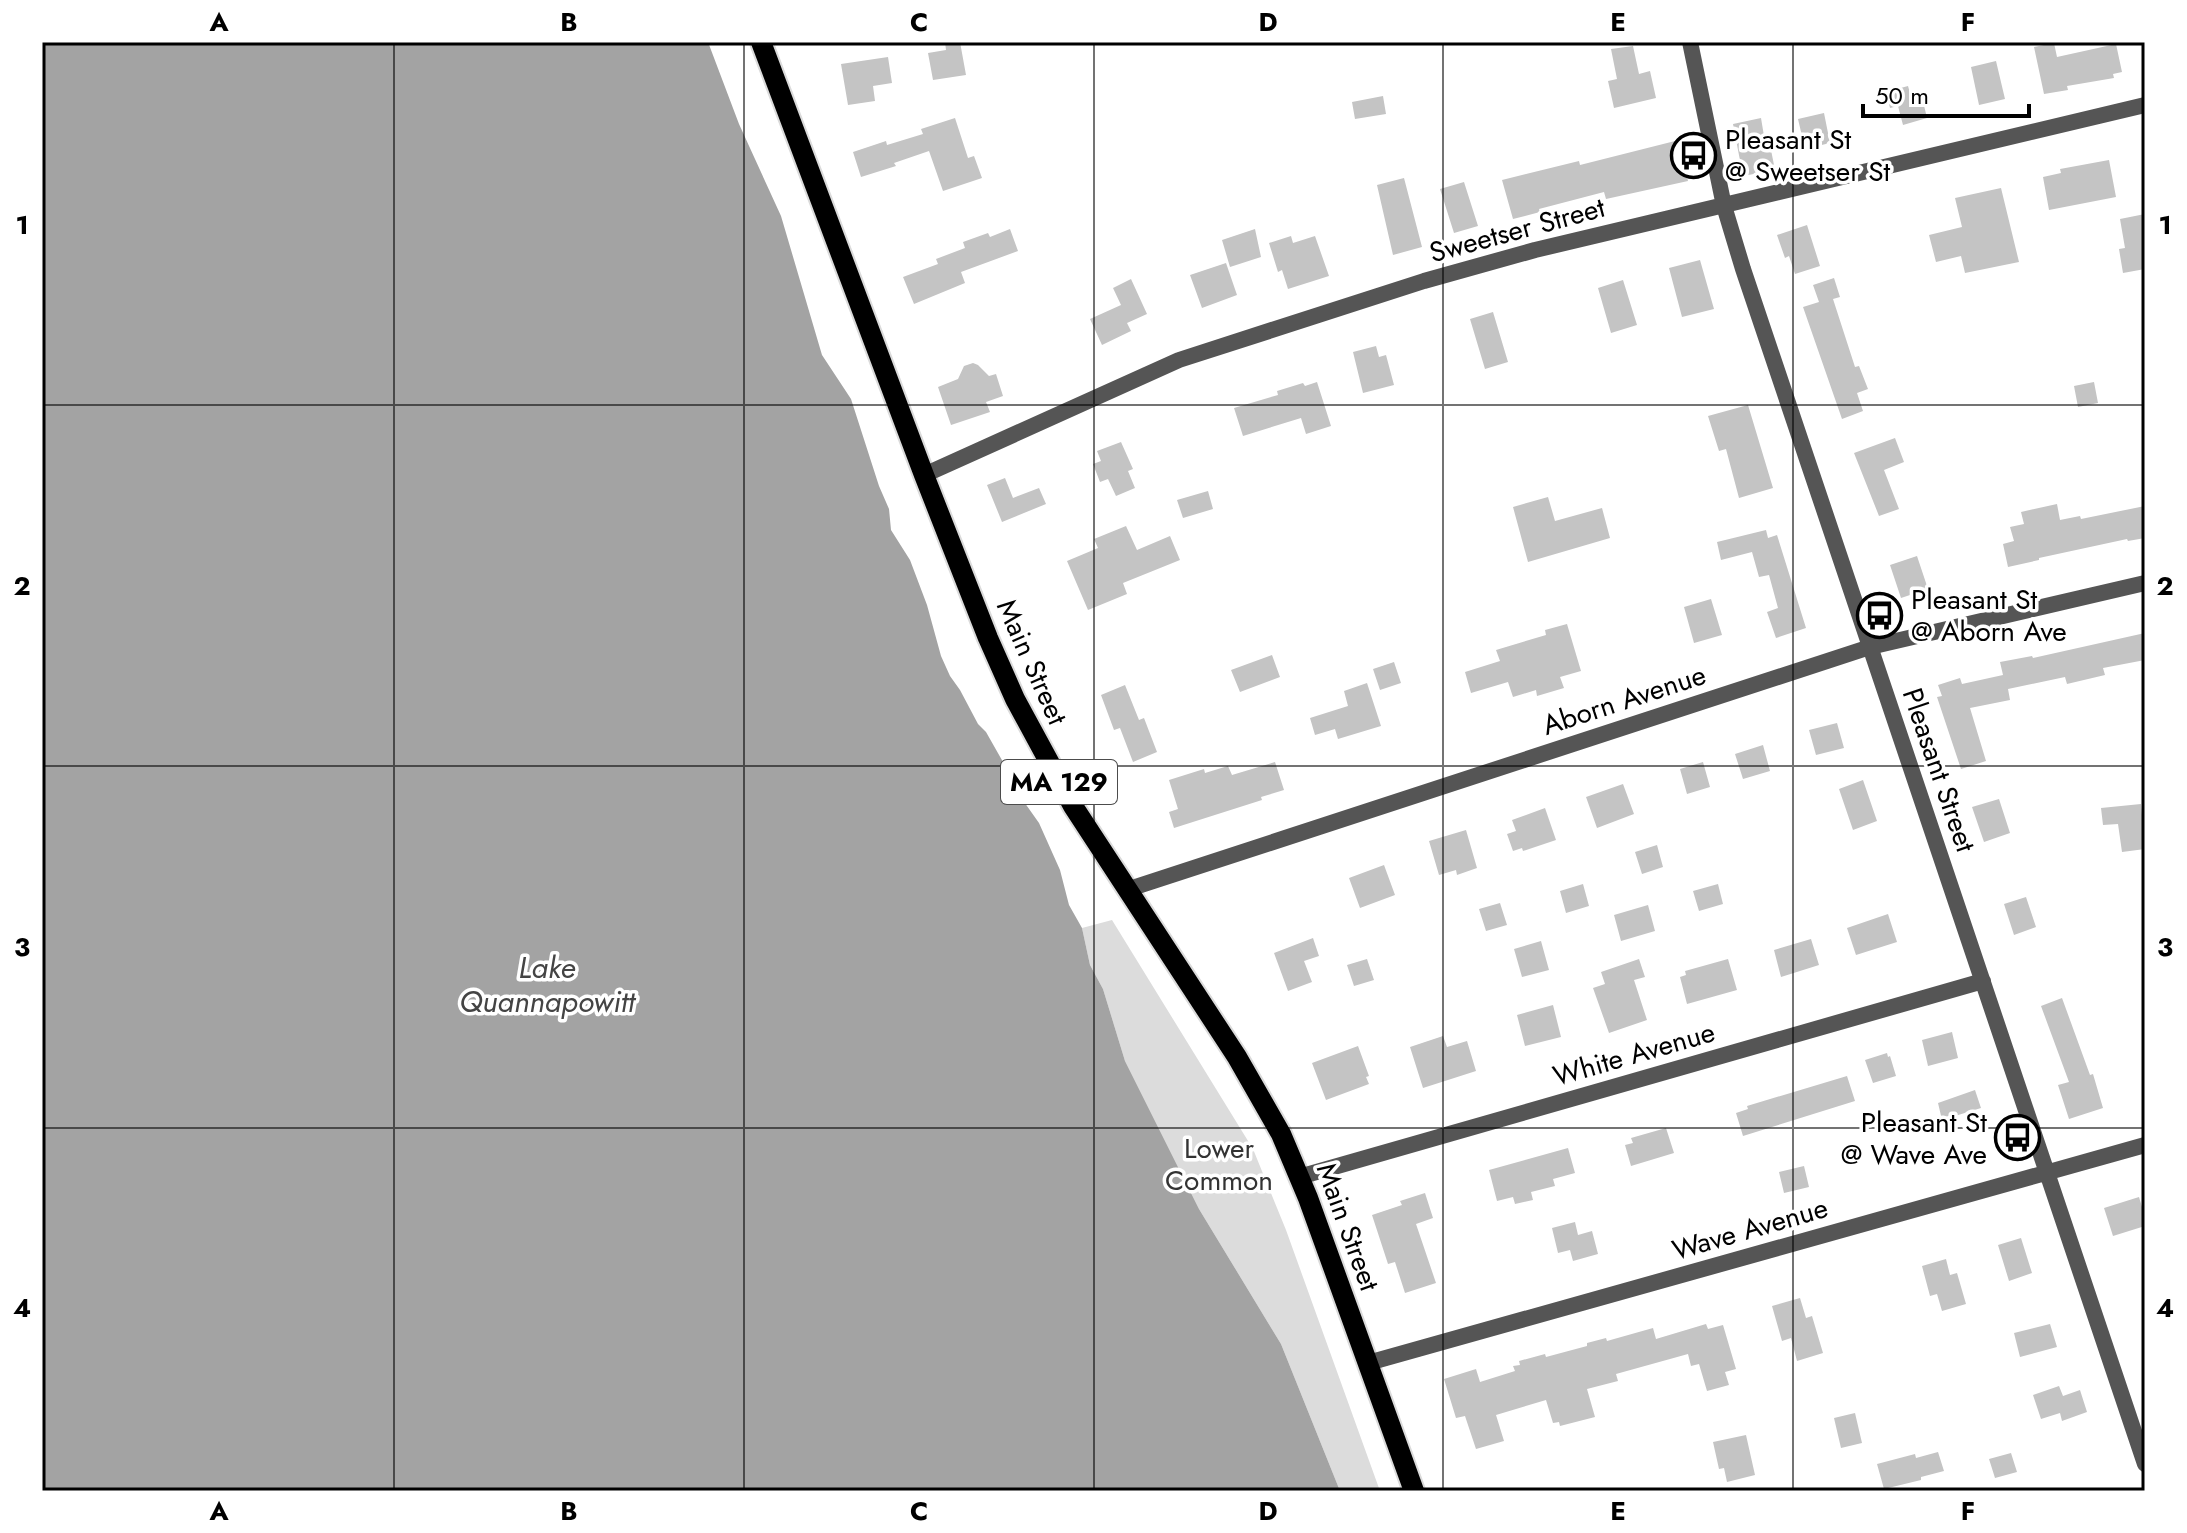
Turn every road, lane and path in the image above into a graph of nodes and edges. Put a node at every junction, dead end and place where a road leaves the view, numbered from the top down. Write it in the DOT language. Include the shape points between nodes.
graph roads {
  1 [pos="761,42"];
  2 [pos="1690,42"];
  3 [pos="2145,105"];
  4 [pos="1724,206"];
  5 [pos="924,475"];
  6 [pos="2145,583"];
  7 [pos="1870,647"];
  8 [pos="1126,890"];
  9 [pos="1983,981"];
  10 [pos="2145,1145"];
  11 [pos="2048,1172"];
  12 [pos="1299,1177"];
  13 [pos="1368,1363"];
  14 [pos="2145,1464"];
  15 [pos="1414,1491"];
  1 -- 5 [label="main road, Main Street / MA 129"];
  2 -- 4 [label="street, Pleasant Street"];
  3 -- 4 [label="street, Sweetser Street"];
  4 -- 5 [label="street, Sweetser Street" via="1478,265 1211,348"];
  4 -- 7 [label="street, Pleasant Street"];
  5 -- 8 [label="main road, Main Street / MA 129" via="1015,699"];
  6 -- 7 [label="street, Aborn Avenue"];
  7 -- 8 [label="street, Aborn Avenue"];
  7 -- 9 [label="street, Pleasant Street"];
  8 -- 12 [label="main road, Main Street / MA 129" via="1247,1073"];
  9 -- 11 [label="street, Pleasant Street"];
  9 -- 12 [label="street, White Avenue"];
  10 -- 11 [label="street, Wave Avenue"];
  11 -- 13 [label="street, Wave Avenue"];
  11 -- 14 [label="street, Pleasant Street"];
  12 -- 13 [label="main road, Main Street / MA 129"];
  13 -- 15 [label="main road, Main Street / MA 129"];
}
